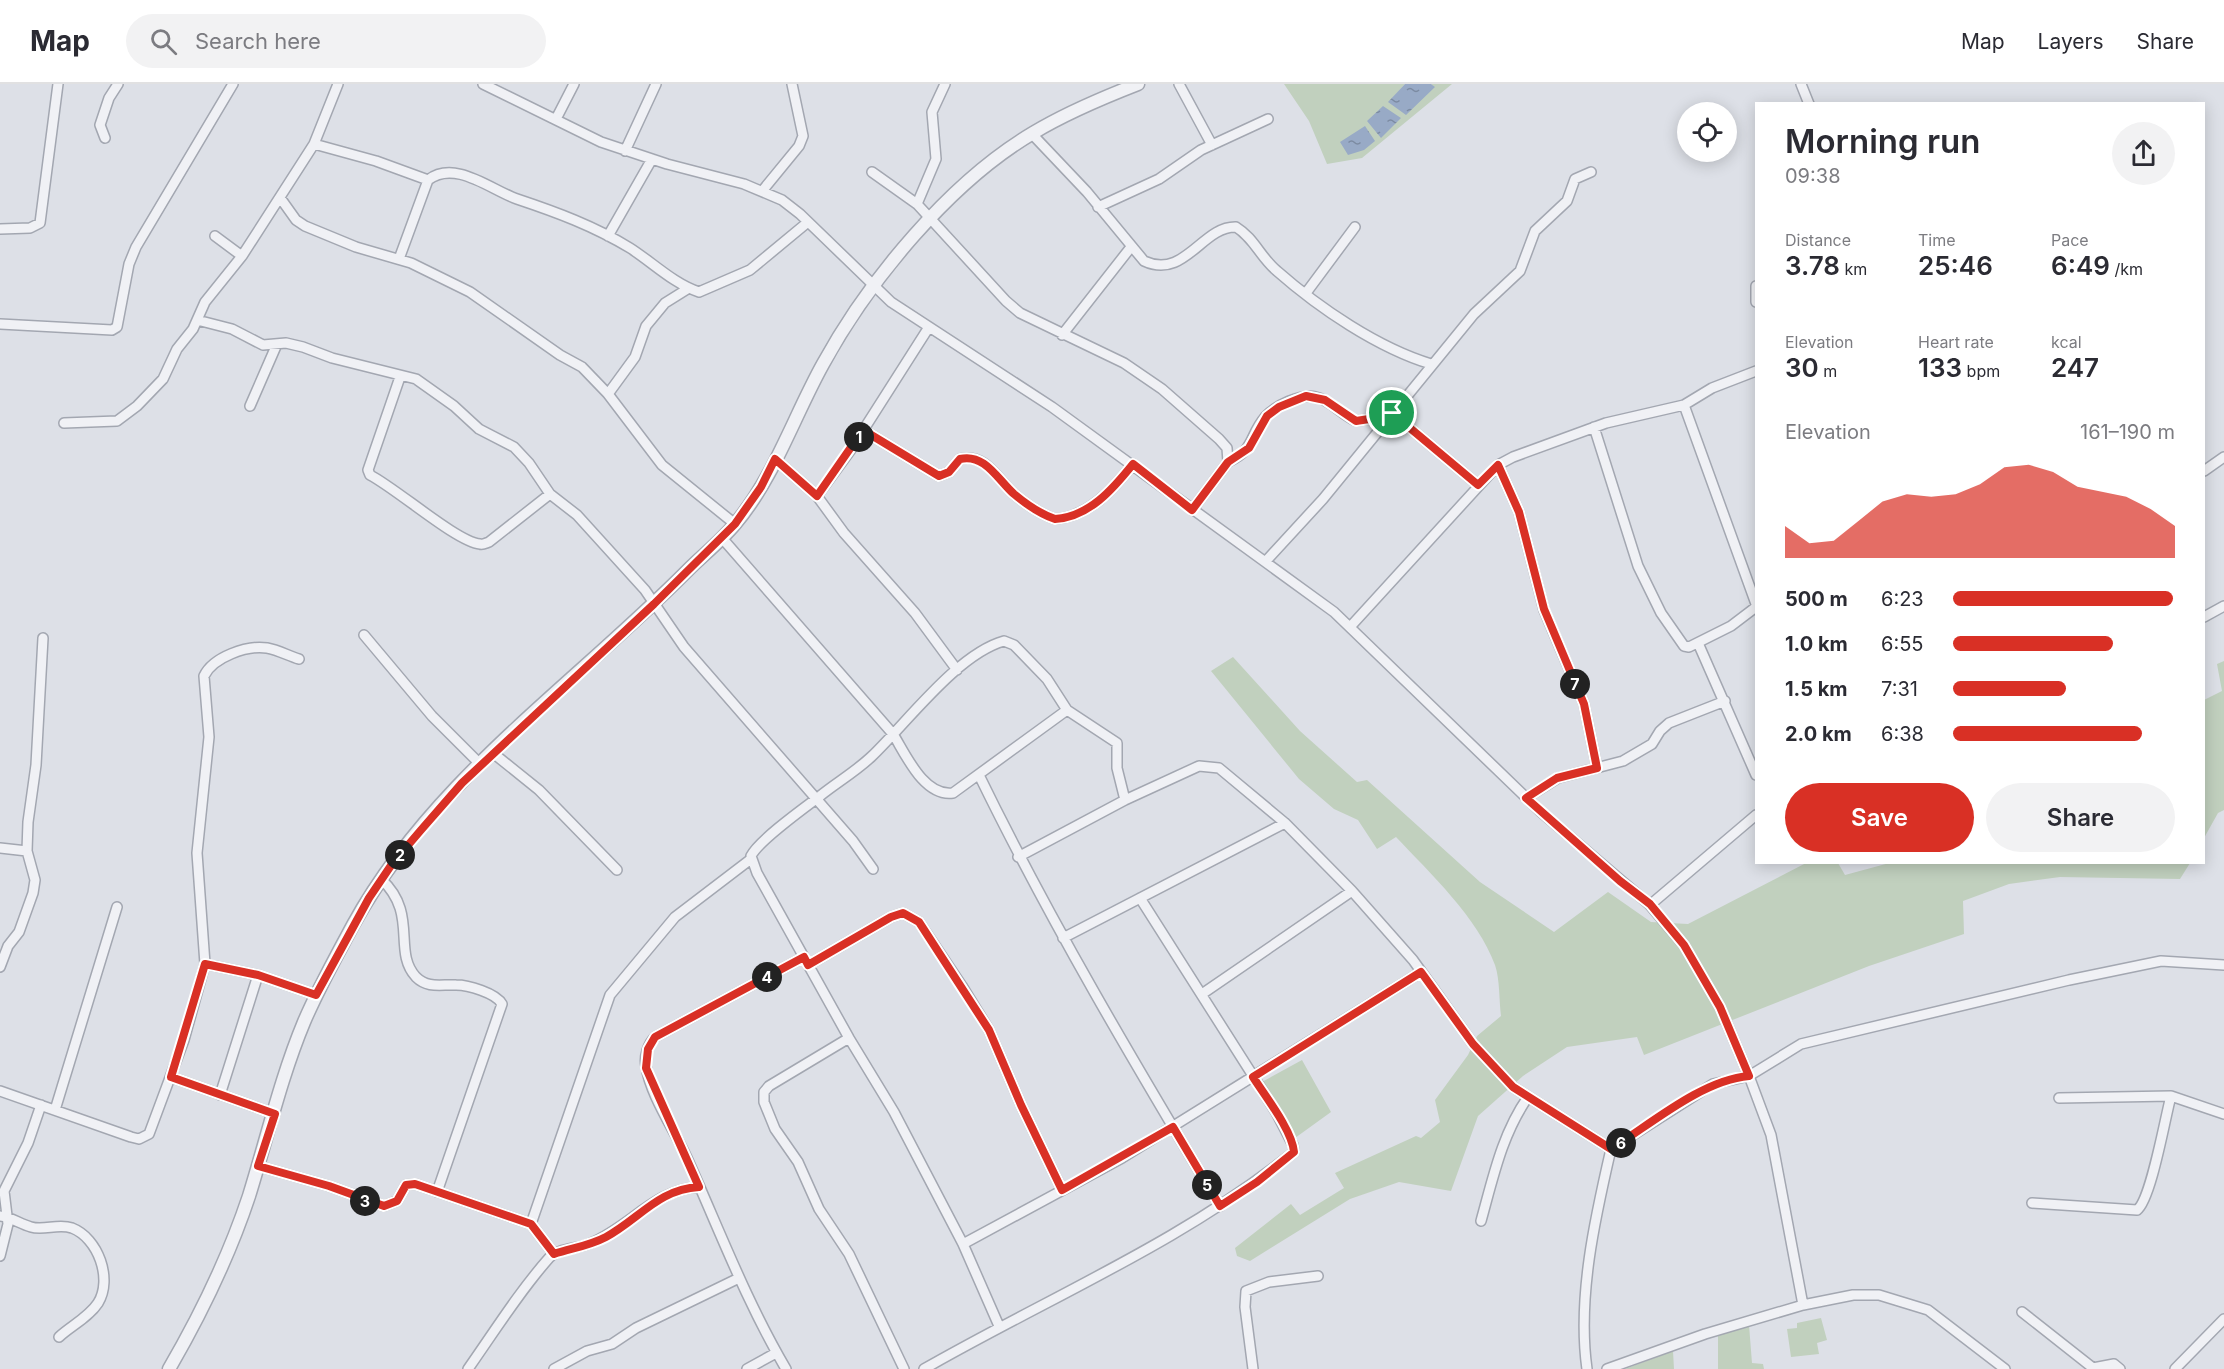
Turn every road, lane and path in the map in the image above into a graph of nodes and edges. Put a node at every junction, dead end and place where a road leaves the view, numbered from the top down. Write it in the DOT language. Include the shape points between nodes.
graph roads {
  1 [pos="58,84"];
  2 [pos="118,84"];
  3 [pos="234,84"];
  4 [pos="338,84"];
  5 [pos="483,84"];
  6 [pos="574,84"];
  7 [pos="656,84"];
  8 [pos="792,84"];
  9 [pos="945,84"];
  10 [pos="1138,84"];
  11 [pos="1179,84"];
  12 [pos="1801,84"];
  13 [pos="1808,102"];
  14 [pos="556,119"];
  15 [pos="1268,119"];
  16 [pos="1032,134"];
  17 [pos="105,138"];
  18 [pos="314,144"];
  19 [pos="1212,145"];
  20 [pos="625,151"];
  21 [pos="652,159"];
  22 [pos="872,172"];
  23 [pos="1592,172"];
  24 [pos="428,180"];
  25 [pos="763,190"];
  26 [pos="280,199"];
  27 [pos="917,204"];
  28 [pos="1098,207"];
  29 [pos="932,217"];
  30 [pos="808,222"];
  31 [pos="1355,227"];
  32 [pos="0,229"];
  33 [pos="215,236"];
  34 [pos="608,236"];
  35 [pos="1131,247"];
  36 [pos="242,256"];
  37 [pos="399,259"];
  38 [pos="872,286"];
  39 [pos="689,288"];
  40 [pos="1306,293"];
  41 [pos="197,320"];
  42 [pos="0,324"];
  43 [pos="929,327"];
  44 [pos="1062,335"];
  45 [pos="277,344"];
  46 [pos="1431,364"];
  47 [pos="1755,371"];
  48 [pos="400,377"];
  49 [pos="608,394"];
  50 [pos="1684,405"];
  51 [pos="250,406"];
  52 [pos="1391,415"];
  53 [pos="64,423"];
  54 [pos="1594,427"];
  55 [pos="863,430"];
  56 [pos="2224,457"];
  57 [pos="775,459"];
  58 [pos="1228,462"];
  59 [pos="1133,464"];
  60 [pos="1498,465"];
  61 [pos="2205,470"];
  62 [pos="1478,485"];
  63 [pos="550,494"];
  64 [pos="817,496"];
  65 [pos="1192,510"];
  66 [pos="735,524"];
  67 [pos="722,538"];
  68 [pos="1266,561"];
  69 [pos="1755,603"];
  70 [pos="654,604"];
  71 [pos="2224,606"];
  72 [pos="1755,607"];
  73 [pos="2205,616"];
  74 [pos="1350,627"];
  75 [pos="364,635"];
  76 [pos="43,638"];
  77 [pos="1698,643"];
  78 [pos="299,660"];
  79 [pos="957,670"];
  80 [pos="1725,701"];
  81 [pos="1067,710"];
  82 [pos="893,734"];
  83 [pos="493,753"];
  84 [pos="481,765"];
  85 [pos="1597,768"];
  86 [pos="1755,773"];
  87 [pos="979,775"];
  88 [pos="1526,798"];
  89 [pos="815,800"];
  90 [pos="1125,800"];
  91 [pos="1755,815"];
  92 [pos="1285,823"];
  93 [pos="0,848"];
  94 [pos="27,851"];
  95 [pos="1018,856"];
  96 [pos="751,859"];
  97 [pos="873,869"];
  98 [pos="617,870"];
  99 [pos="381,879"];
  100 [pos="1352,891"];
  101 [pos="1140,898"];
  102 [pos="1650,904"];
  103 [pos="117,907"];
  104 [pos="1063,938"];
  105 [pos="806,961"];
  106 [pos="205,964"];
  107 [pos="2224,964"];
  108 [pos="0,967"];
  109 [pos="1421,972"];
  110 [pos="258,975"];
  111 [pos="1202,994"];
  112 [pos="316,995"];
  113 [pos="849,1038"];
  114 [pos="1749,1076"];
  115 [pos="171,1077"];
  116 [pos="1253,1077"];
  117 [pos="0,1091"];
  118 [pos="220,1095"];
  119 [pos="2171,1096"];
  120 [pos="1528,1097"];
  121 [pos="2059,1098"];
  122 [pos="41,1105"];
  123 [pos="55,1110"];
  124 [pos="275,1114"];
  125 [pos="2224,1114"];
  126 [pos="1173,1127"];
  127 [pos="1611,1149"];
  128 [pos="258,1166"];
  129 [pos="699,1187"];
  130 [pos="2,1190"];
  131 [pos="1062,1190"];
  132 [pos="437,1192"];
  133 [pos="2032,1203"];
  134 [pos="1220,1206"];
  135 [pos="4,1216"];
  136 [pos="1481,1221"];
  137 [pos="531,1224"];
  138 [pos="963,1244"];
  139 [pos="554,1254"];
  140 [pos="0,1256"];
  141 [pos="1318,1276"];
  142 [pos="740,1278"];
  143 [pos="1803,1305"];
  144 [pos="2022,1312"];
  145 [pos="2224,1319"];
  146 [pos="999,1326"];
  147 [pos="59,1337"];
  148 [pos="776,1353"];
  149 [pos="169,1369"];
  150 [pos="468,1369"];
  151 [pos="554,1369"];
  152 [pos="747,1369"];
  153 [pos="786,1369"];
  154 [pos="904,1369"];
  155 [pos="924,1369"];
  156 [pos="1253,1369"];
  157 [pos="1587,1369"];
  158 [pos="1607,1369"];
  159 [pos="2005,1369"];
  160 [pos="2120,1369"];
  161 [pos="2175,1369"];
  1 -- 32 [label="street" via="40,223 30,228"];
  2 -- 17 [label="street" via="100,124"];
  3 -- 42 [label="street" via="136,247 117,327 112,330"];
  4 -- 18 [label="street"];
  5 -- 14 [label="street"];
  6 -- 14 [label="street"];
  7 -- 20 [label="street"];
  8 -- 25 [label="street" via="803,136"];
  9 -- 27 [label="street" via="932,112 936,159"];
  10 -- 16 [label="street" via="1071,112"];
  11 -- 19 [label="street"];
  12 -- 13 [label="street"];
  14 -- 20 [label="street"];
  15 -- 19 [label="street"];
  16 -- 28 [label="street"];
  16 -- 29 [label="street" via="975,176"];
  18 -- 24 [label="street"];
  18 -- 26 [label="street"];
  19 -- 28 [label="street" via="1159,179"];
  20 -- 21 [label="street"];
  21 -- 25 [label="street"];
  21 -- 34 [label="street"];
  22 -- 27 [label="street"];
  23 -- 46 [label="street" via="1575,179 1567,201 1535,231 1520,271 1474,314"];
  24 -- 34 [label="street" via="439,174 476,179"];
  24 -- 37 [label="street"];
  25 -- 30 [label="street"];
  26 -- 36 [label="street"];
  26 -- 37 [label="street" via="305,226"];
  27 -- 29 [label="street"];
  28 -- 35 [label="street"];
  29 -- 38 [label="street"];
  29 -- 44 [label="street" via="1006,301"];
  30 -- 38 [label="street"];
  30 -- 39 [label="street" via="750,270 703,292"];
  31 -- 40 [label="street"];
  33 -- 36 [label="street"];
  34 -- 39 [label="street"];
  35 -- 40 [label="street" via="1144,261 1157,267 1191,253 1219,231 1236,227 1251,238 1277,272"];
  35 -- 44 [label="street"];
  36 -- 41 [label="street" via="211,294"];
  37 -- 49 [label="street" via="487,302 587,371"];
  38 -- 43 [label="street"];
  38 -- 57 [label="street" via="843,328"];
  39 -- 49 [label="street" via="665,303 646,326 635,357"];
  40 -- 46 [label="street" via="1401,355"];
  41 -- 45 [label="street" via="232,329 258,344"];
  41 -- 53 [label="street" via="163,379 126,417 103,424"];
  43 -- 55 [label="street"];
  43 -- 59 [label="street"];
  44 -- 58 [label="street" via="1124,363 1162,388 1219,439 1227,448"];
  45 -- 48 [label="street" via="303,347"];
  45 -- 51 [label="street"];
  46 -- 52 [label="street"];
  47 -- 50 [label="street" via="1712,388"];
  48 -- 63 [label="street" via="416,380 486,434 514,447"];
  48 -- 63 [label="street" via="368,470 370,475 392,486 457,535 479,544 489,542"];
  49 -- 66 [label="street" via="662,465"];
  50 -- 54 [label="street"];
  50 -- 69 [label="street"];
  52 -- 58 [label="street" via="1356,421 1325,400 1306,396 1267,416 1249,448"];
  52 -- 62 [label="street"];
  52 -- 68 [label="street"];
  54 -- 60 [label="street"];
  54 -- 77 [label="street" via="1638,566 1661,613 1684,646"];
  55 -- 59 [label="street" via="939,476 949,472 960,459 975,459 1031,507 1055,519 1074,514 1107,495"];
  55 -- 64 [label="street"];
  56 -- 61 [label="street"];
  57 -- 64 [label="street"];
  57 -- 66 [label="street"];
  58 -- 65 [label="street"];
  59 -- 65 [label="street"];
  60 -- 62 [label="street"];
  60 -- 85 [label="street" via="1519,512 1544,609 1584,704"];
  62 -- 74 [label="street"];
  63 -- 70 [label="street" via="577,515"];
  64 -- 79 [label="street" via="915,613"];
  65 -- 68 [label="street"];
  66 -- 67 [label="street"];
  67 -- 70 [label="street"];
  67 -- 82 [label="street"];
  68 -- 74 [label="street"];
  70 -- 83 [label="street"];
  70 -- 89 [label="street" via="697,662"];
  71 -- 73 [label="street"];
  72 -- 77 [label="street" via="1731,626"];
  74 -- 88 [label="street"];
  75 -- 84 [label="street" via="432,716"];
  76 -- 94 [label="street"];
  77 -- 80 [label="street"];
  78 -- 106 [label="street" via="269,648 256,648 214,664 204,676 209,737 197,853"];
  79 -- 81 [label="street" via="1004,640 1014,645 1047,679"];
  79 -- 82 [label="street"];
  80 -- 85 [label="street" via="1669,723 1641,752"];
  80 -- 86 [label="street"];
  81 -- 87 [label="street"];
  81 -- 90 [label="street" via="1117,743 1117,768"];
  82 -- 87 [label="street" via="916,771 931,787 945,794 953,793"];
  82 -- 89 [label="street" via="865,762"];
  83 -- 84 [label="street"];
  83 -- 98 [label="street" via="539,790"];
  84 -- 99 [label="street"];
  85 -- 88 [label="street" via="1557,778"];
  87 -- 95 [label="street"];
  88 -- 102 [label="street"];
  89 -- 96 [label="street" via="756,847"];
  89 -- 97 [label="street"];
  90 -- 92 [label="street" via="1198,766 1208,766 1219,768"];
  90 -- 95 [label="street"];
  91 -- 102 [label="street"];
  92 -- 100 [label="street"];
  92 -- 101 [label="street"];
  93 -- 94 [label="street"];
  94 -- 108 [label="street" via="35,880 33,893 19,932"];
  95 -- 104 [label="street"];
  96 -- 105 [label="street"];
  96 -- 137 [label="street" via="675,917 610,995"];
  99 -- 112 [label="street"];
  99 -- 132 [label="street" via="393,891 404,914 405,946 417,977 431,985 461,985 502,1004"];
  100 -- 109 [label="street"];
  100 -- 111 [label="street"];
  101 -- 104 [label="street"];
  101 -- 111 [label="street"];
  102 -- 114 [label="street" via="1684,945 1720,1007"];
  103 -- 123 [label="street"];
  104 -- 126 [label="street"];
  105 -- 113 [label="street"];
  105 -- 129 [label="street" via="655,1037 649,1044 646,1068"];
  105 -- 131 [label="street" via="891,917 903,913 914,916 989,1030"];
  106 -- 110 [label="street"];
  106 -- 115 [label="street"];
  107 -- 114 [label="street" via="2161,961 1954,1006 1801,1044"];
  109 -- 116 [label="street"];
  109 -- 120 [label="street" via="1473,1044 1513,1087"];
  110 -- 112 [label="street"];
  110 -- 118 [label="street"];
  111 -- 116 [label="street"];
  112 -- 124 [label="street" via="295,1046"];
  113 -- 138 [label="street" via="894,1112"];
  113 -- 154 [label="street" via="769,1086 764,1102 819,1209 849,1254"];
  114 -- 127 [label="street" via="1713,1084"];
  114 -- 143 [label="street" via="1771,1135"];
  115 -- 118 [label="street"];
  115 -- 123 [label="street" via="153,1127 144,1138"];
  116 -- 126 [label="street"];
  116 -- 134 [label="street" via="1276,1112 1294,1152"];
  117 -- 122 [label="street"];
  118 -- 124 [label="street"];
  119 -- 121 [label="street"];
  119 -- 125 [label="street"];
  119 -- 133 [label="street" via="2140,1208"];
  120 -- 127 [label="street"];
  120 -- 136 [label="street" via="1501,1148"];
  122 -- 123 [label="street"];
  122 -- 130 [label="street" via="28,1143"];
  124 -- 128 [label="street"];
  126 -- 131 [label="street"];
  126 -- 134 [label="street"];
  127 -- 157 [label="street" via="1587,1273 1583,1345"];
  128 -- 132 [label="street" via="384,1206 397,1201 409,1183"];
  128 -- 149 [label="street" via="223,1262"];
  129 -- 139 [label="street" via="684,1187 666,1195 607,1236"];
  129 -- 142 [label="street"];
  130 -- 135 [label="street"];
  131 -- 138 [label="street"];
  132 -- 137 [label="street"];
  134 -- 146 [label="street"];
  135 -- 140 [label="street" via="7,1234"];
  135 -- 147 [label="street" via="34,1228 72,1229 88,1237 99,1255 103,1292 90,1313"];
  137 -- 139 [label="street"];
  138 -- 146 [label="street"];
  139 -- 150 [label="street"];
  141 -- 156 [label="street" via="1269,1282 1246,1291"];
  142 -- 148 [label="street"];
  142 -- 151 [label="street" via="636,1328 612,1344 587,1351"];
  143 -- 158 [label="street"];
  143 -- 159 [label="street" via="1852,1295 1879,1295 1928,1310"];
  144 -- 160 [label="street" via="2093,1368 2114,1364"];
  145 -- 161 [label="street"];
  146 -- 155 [label="street"];
  148 -- 152 [label="street"];
  148 -- 153 [label="street"];
}
